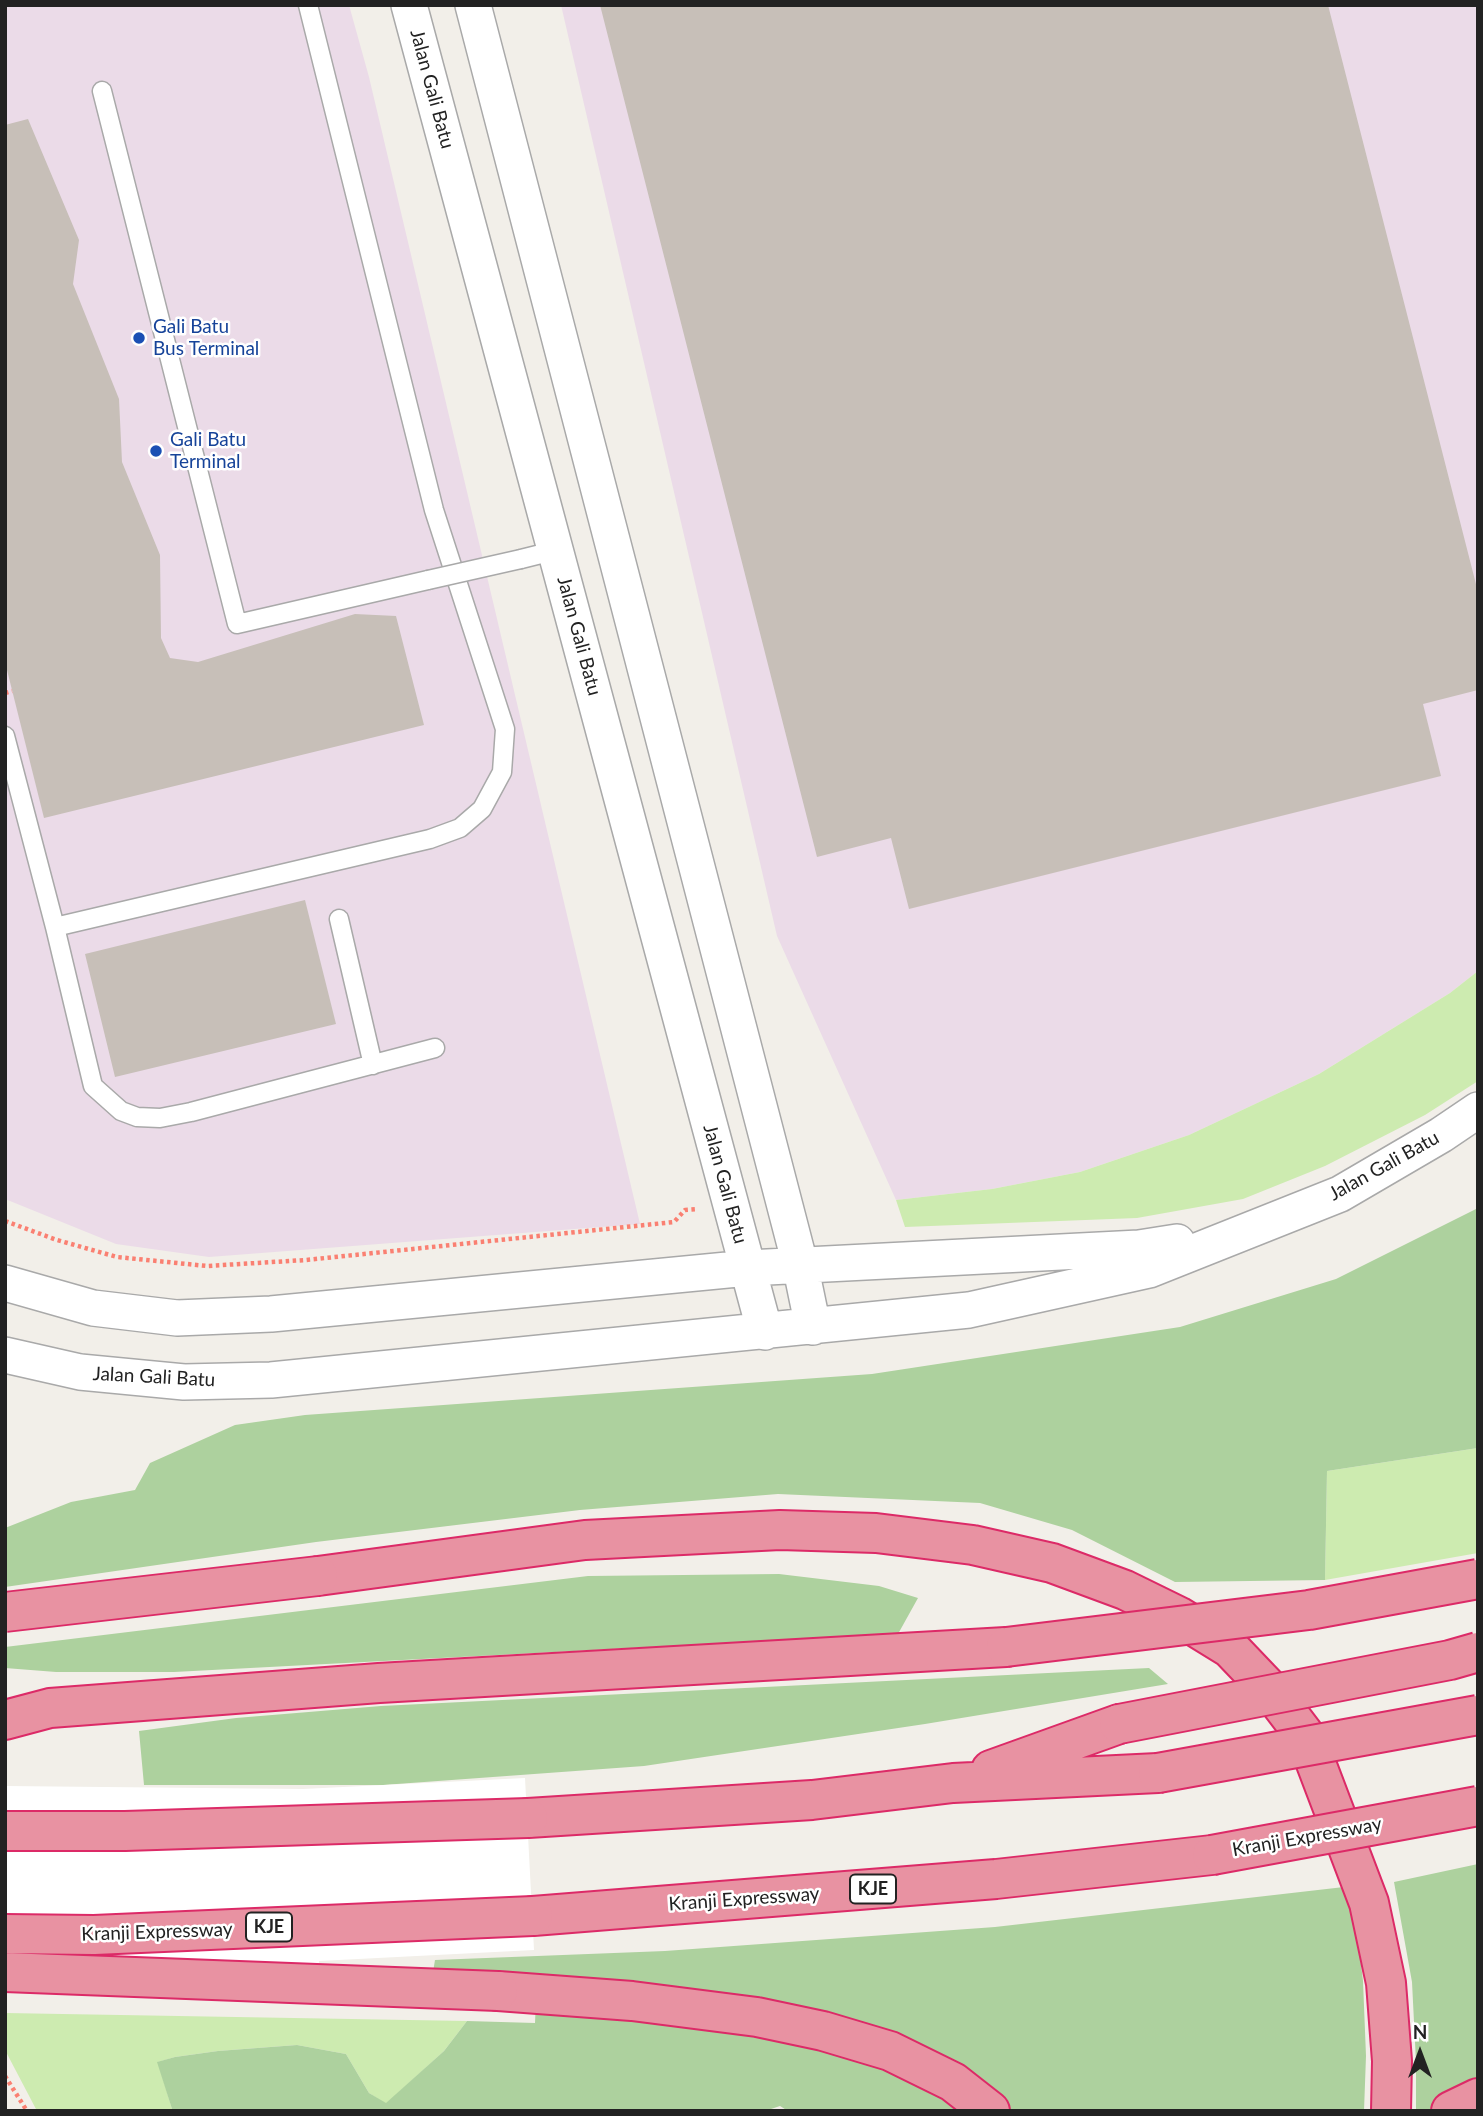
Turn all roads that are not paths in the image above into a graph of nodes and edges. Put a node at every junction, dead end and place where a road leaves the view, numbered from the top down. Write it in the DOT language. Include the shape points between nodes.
graph roads {
  1 [pos="308,5"];
  2 [pos="409,5"];
  3 [pos="473,5"];
  4 [pos="102,91"];
  5 [pos="557,550"];
  6 [pos="5,736"];
  7 [pos="339,919"];
  8 [pos="55,927"];
  9 [pos="435,1048"];
  10 [pos="373,1065"];
  11 [pos="1478,1111"];
  12 [pos="1246,1230"];
  13 [pos="800,1264"];
  14 [pos="748,1268"];
  15 [pos="5,1283"];
  16 [pos="813,1327"];
  17 [pos="765,1332"];
  18 [pos="5,1355"];
  19 [pos="1478,1579"];
  20 [pos="5,1612"];
  21 [pos="1478,1652"];
  22 [pos="5,1694"];
  23 [pos="50,1708"];
  24 [pos="1478,1715"];
  25 [pos="5,1720"];
  26 [pos="953,1783"];
  27 [pos="1478,1805"];
  28 [pos="5,1831"];
  29 [pos="5,1934"];
  30 [pos="5,1972"];
  31 [pos="1478,2098"];
  32 [pos="990,2111"];
  33 [pos="1391,2111"];
  34 [pos="1451,2111"];
  1 -- 8 [label="lane" via="434,510 505,729 502,772 482,809 460,828 430,839"];
  2 -- 5 [label="street, Jalan Gali Batu"];
  3 -- 13 [label="street"];
  4 -- 5 [label="lane, bridge" via="237,624"];
  5 -- 14 [label="street, Jalan Gali Batu"];
  6 -- 8 [label="lane"];
  7 -- 10 [label="lane"];
  8 -- 10 [label="lane" via="93,1086 121,1111 137,1117 191,1112"];
  9 -- 10 [label="lane"];
  11 -- 12 [label="street, Jalan Gali Batu" via="1340,1194"];
  12 -- 13 [label="street, Jalan Gali Batu" via="1139,1248"];
  12 -- 16 [label="street, Jalan Gali Batu" via="1149,1270 969,1310"];
  13 -- 14 [label="street, Jalan Gali Batu"];
  13 -- 16 [label="street"];
  14 -- 15 [label="street, Jalan Gali Batu" via="271,1314 177,1318 93,1308"];
  14 -- 17 [label="street, Jalan Gali Batu"];
  16 -- 17 [label="street, Jalan Gali Batu"];
  17 -- 18 [label="street, Jalan Gali Batu" via="271,1380 184,1382 80,1372"];
  19 -- 23 [label="highway, bridge" via="1309,1610 1006,1647 366,1684"];
  20 -- 33 [label="highway, bridge" via="585,1540 780,1530 876,1533 973,1545 1052,1563 1168,1610 1230,1648 1306,1737 1369,1903 1386,1983"];
  21 -- 26 [label="highway, bridge" via="1119,1724"];
  22 -- 23 [label="highway"];
  23 -- 25 [label="highway"];
  24 -- 26 [label="highway, bridge" via="1158,1773"];
  26 -- 28 [label="highway, bridge" via="812,1800 528,1818"];
  27 -- 29 [label="highway, Kranji Expressway / KJE, bridge" via="1212,1854 996,1879 533,1916 94,1935"];
  30 -- 32 [label="highway, bridge" via="498,1991 757,2017 890,2051 953,2082"];
  31 -- 34 [label="highway"];
}
